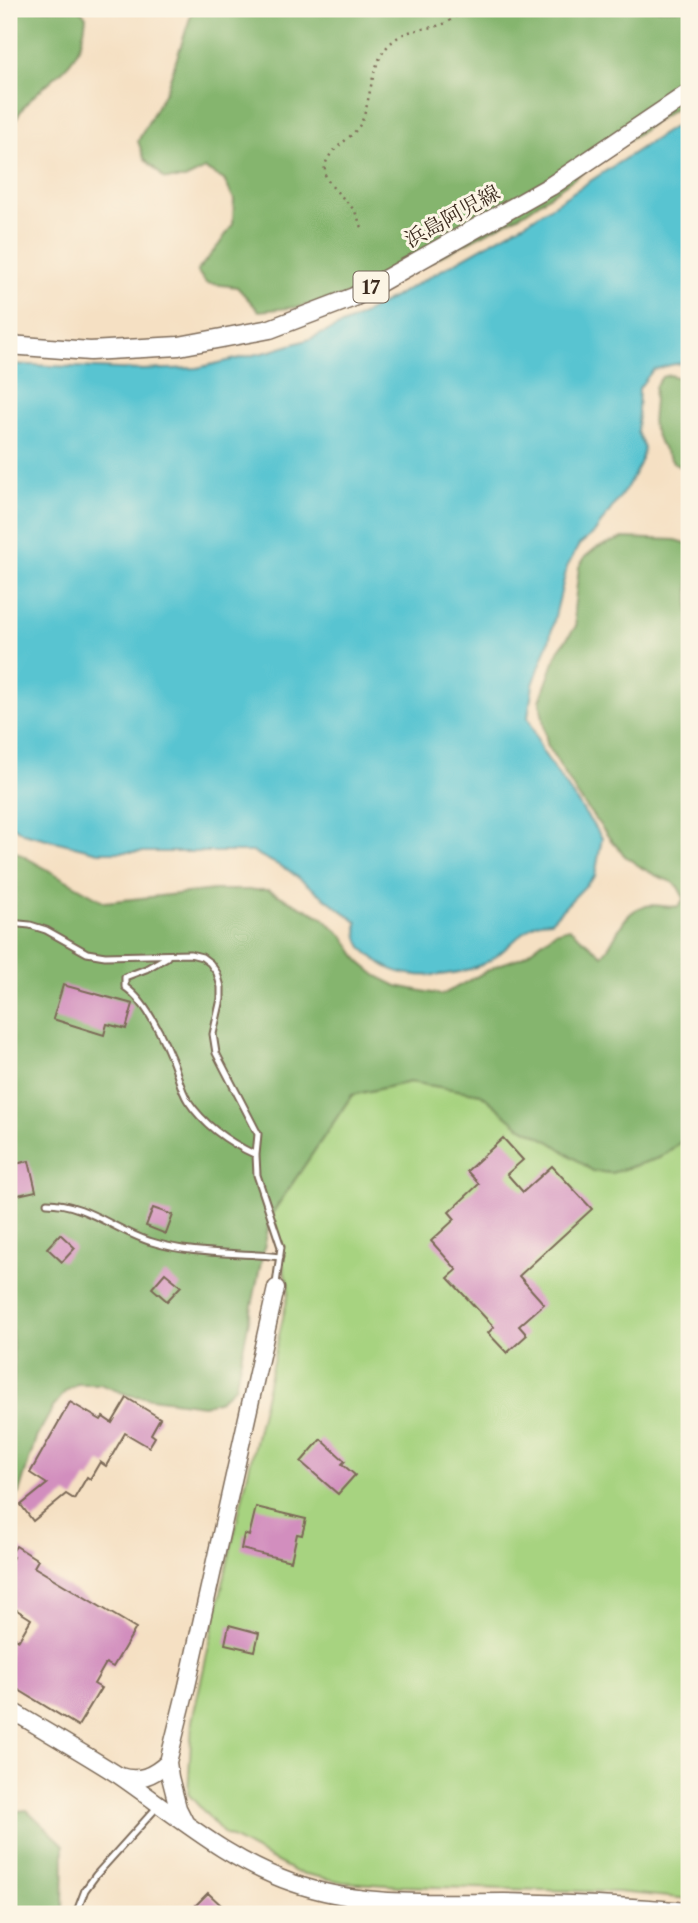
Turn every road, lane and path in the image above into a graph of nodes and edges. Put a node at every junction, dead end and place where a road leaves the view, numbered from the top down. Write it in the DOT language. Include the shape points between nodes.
graph roads {
  1 [pos="462,9"];
  2 [pos="689,93"];
  3 [pos="362,227"];
  4 [pos="9,345"];
  5 [pos="9,923"];
  6 [pos="170,956"];
  7 [pos="256,1155"];
  8 [pos="47,1203"];
  9 [pos="280,1257"];
  10 [pos="276,1288"];
  11 [pos="9,1709"];
  12 [pos="168,1762"];
  13 [pos="117,1775"];
  14 [pos="159,1805"];
  15 [pos="187,1826"];
  16 [pos="689,1911"];
  17 [pos="76,1914"];
  1 -- 3 [label="path" via="446,23 394,40 377,64 359,127 326,162 327,179"];
  2 -- 4 [label="main road, 浜島阿児線 / 17" via="551,186 354,297 270,329 179,346 90,351"];
  5 -- 6 [label="lane" via="46,930 87,953"];
  6 -- 7 [label="lane" via="202,957 217,973 221,999 212,1034 216,1053 258,1134"];
  6 -- 7 [label="lane" via="125,976 125,988 143,1006 158,1032 188,1101 225,1138"];
  7 -- 9 [label="lane" via="257,1175 281,1247"];
  8 -- 9 [label="lane" via="78,1209 155,1243"];
  9 -- 10 [label="lane"];
  10 -- 12 [label="street"];
  11 -- 13 [label="street"];
  12 -- 13 [label="street" via="146,1777"];
  12 -- 15 [label="street" via="178,1808"];
  13 -- 14 [label="street"];
  14 -- 15 [label="street"];
  14 -- 17 [label="lane" via="96,1875"];
  15 -- 16 [label="street" via="248,1864 338,1895 396,1902"];
}
